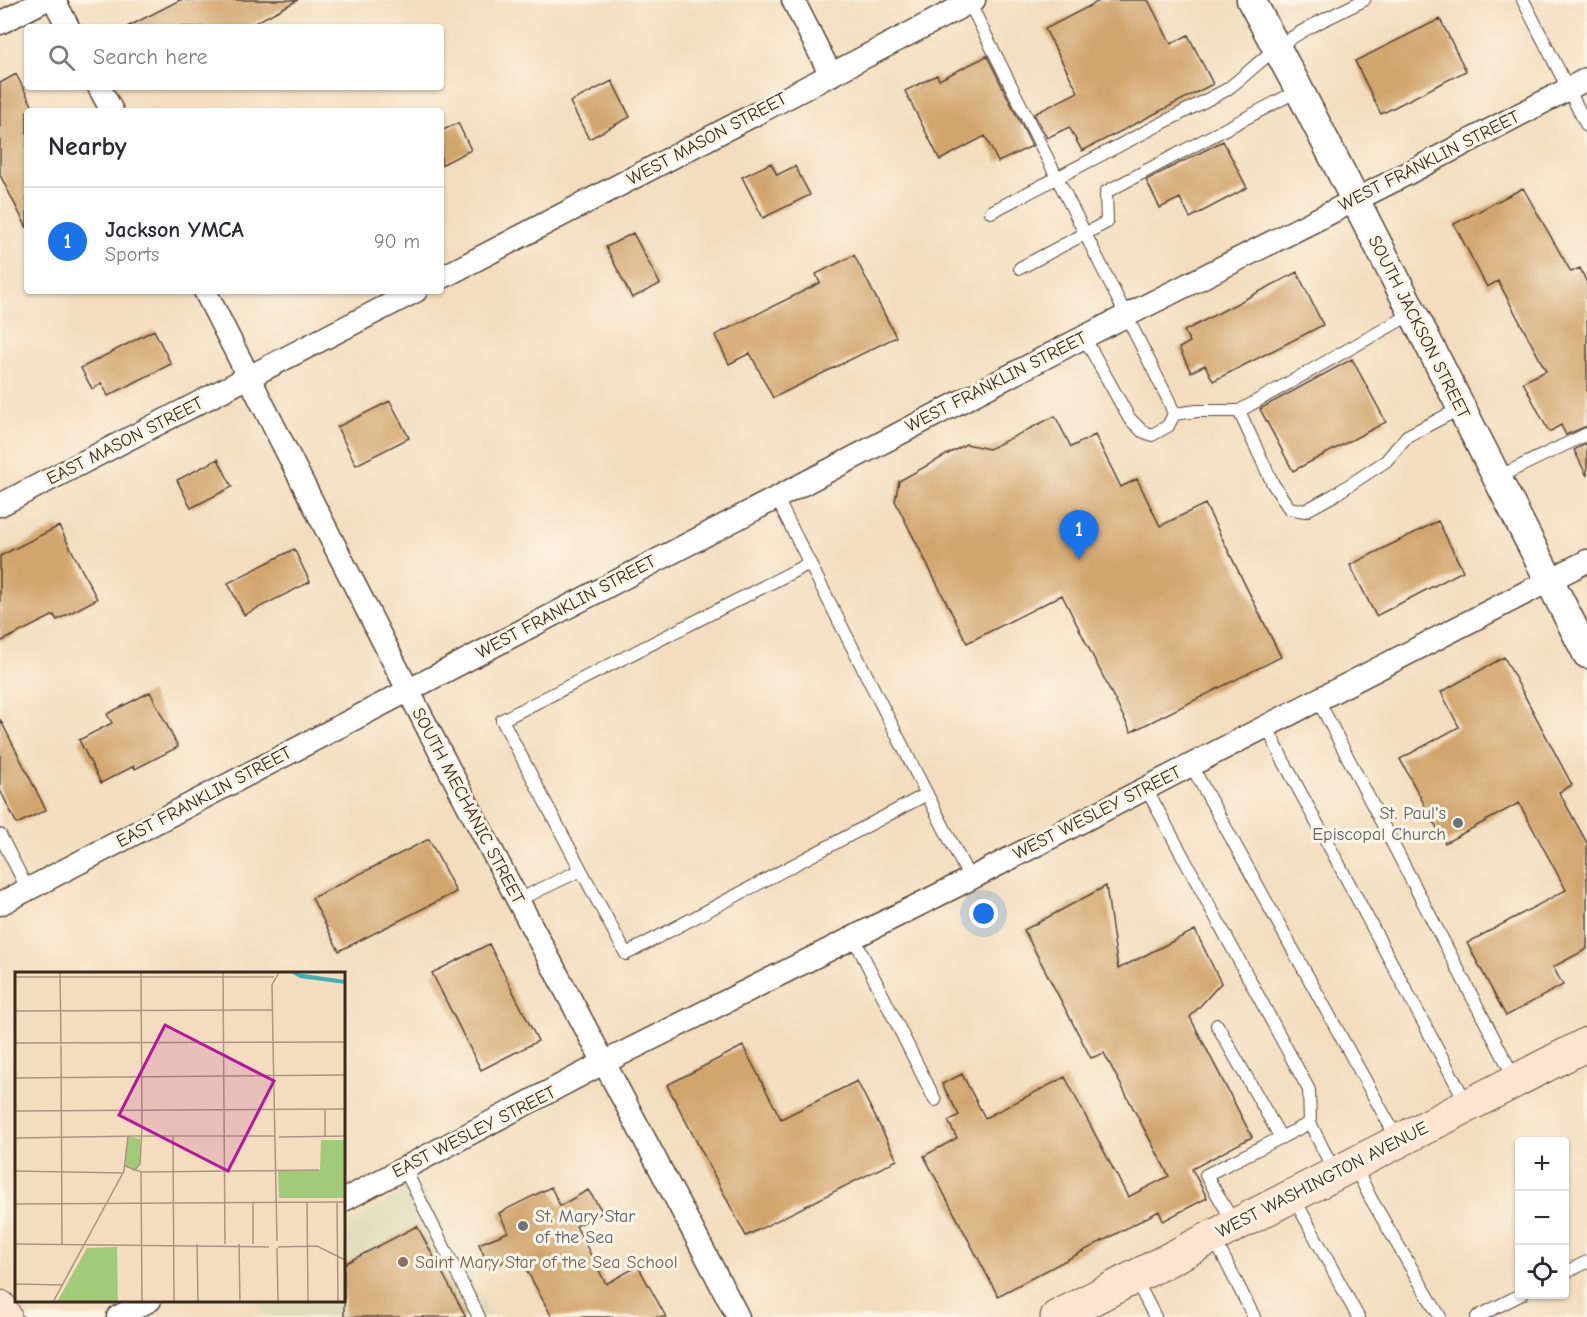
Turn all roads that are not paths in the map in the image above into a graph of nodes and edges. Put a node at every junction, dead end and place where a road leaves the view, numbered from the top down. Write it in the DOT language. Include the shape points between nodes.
graph roads {
  1 [pos="45,0"];
  2 [pos="54,0"];
  3 [pos="793,0"];
  4 [pos="1251,0"];
  5 [pos="1364,0"];
  6 [pos="1522,0"];
  7 [pos="972,1"];
  8 [pos="0,23"];
  9 [pos="66,24"];
  10 [pos="1277,47"];
  11 [pos="831,75"];
  12 [pos="1577,84"];
  13 [pos="101,90"];
  14 [pos="1299,90"];
  15 [pos="110,108"];
  16 [pos="1587,126"];
  17 [pos="1059,178"];
  18 [pos="1354,199"];
  19 [pos="991,212"];
  20 [pos="1086,234"];
  21 [pos="1020,268"];
  22 [pos="444,276"];
  23 [pos="207,294"];
  24 [pos="410,294"];
  25 [pos="1413,313"];
  26 [pos="1125,316"];
  27 [pos="1084,336"];
  28 [pos="249,378"];
  29 [pos="1461,408"];
  30 [pos="1239,411"];
  31 [pos="1174,414"];
  32 [pos="1587,434"];
  33 [pos="1496,478"];
  34 [pos="776,497"];
  35 [pos="0,505"];
  36 [pos="1587,561"];
  37 [pos="810,563"];
  38 [pos="1548,581"];
  39 [pos="1587,654"];
  40 [pos="408,690"];
  41 [pos="1318,700"];
  42 [pos="1266,725"];
  43 [pos="1191,765"];
  44 [pos="1146,788"];
  45 [pos="927,794"];
  46 [pos="0,835"];
  47 [pos="580,870"];
  48 [pos="969,879"];
  49 [pos="28,890"];
  50 [pos="518,900"];
  51 [pos="0,904"];
  52 [pos="853,936"];
  53 [pos="1218,1025"];
  54 [pos="1587,1044"];
  55 [pos="605,1062"];
  56 [pos="1515,1080"];
  57 [pos="935,1100"];
  58 [pos="1467,1105"];
  59 [pos="1310,1123"];
  60 [pos="1281,1138"];
  61 [pos="1398,1142"];
  62 [pos="404,1168"];
  63 [pos="1344,1169"];
  64 [pos="1292,1196"];
  65 [pos="345,1199"];
  66 [pos="1224,1231"];
  67 [pos="1587,1262"];
  68 [pos="1569,1271"];
  69 [pos="1134,1277"];
  70 [pos="1515,1298"];
  71 [pos="146,1302"];
  72 [pos="0,1307"];
  73 [pos="5,1317"];
  74 [pos="118,1317"];
  75 [pos="480,1317"];
  76 [pos="738,1317"];
  77 [pos="1057,1317"];
  78 [pos="1155,1317"];
  79 [pos="1254,1317"];
  80 [pos="1358,1317"];
  81 [pos="1440,1317"];
  82 [pos="1477,1317"];
  1 -- 8 [label="street"];
  2 -- 9 [label="street"];
  3 -- 11 [label="street"];
  4 -- 10 [label="street, SOUTH JACKSON STREET"];
  5 -- 10 [label="lane"];
  6 -- 12 [label="lane"];
  7 -- 11 [label="street, WEST MASON STREET"];
  7 -- 17 [label="lane"];
  10 -- 14 [label="street, SOUTH JACKSON STREET"];
  10 -- 17 [label="lane" via="1226,90"];
  11 -- 22 [label="street, WEST MASON STREET"];
  12 -- 16 [label="lane"];
  12 -- 18 [label="street, WEST FRANKLIN STREET"];
  13 -- 15 [label="street"];
  14 -- 18 [label="street, SOUTH JACKSON STREET"];
  14 -- 20 [label="lane" via="1106,192 1107,222"];
  17 -- 19 [label="lane"];
  17 -- 20 [label="lane"];
  18 -- 25 [label="street, SOUTH JACKSON STREET"];
  18 -- 26 [label="street, WEST FRANKLIN STREET"];
  20 -- 21 [label="lane"];
  20 -- 26 [label="lane"];
  23 -- 28 [label="street, SOUTH MECHANIC STREET"];
  24 -- 28 [label="street"];
  25 -- 29 [label="street, SOUTH JACKSON STREET"];
  25 -- 30 [label="lane"];
  26 -- 27 [label="street, WEST FRANKLIN STREET"];
  26 -- 31 [label="lane"];
  27 -- 31 [label="lane" via="1129,418 1142,432 1152,435 1168,426"];
  27 -- 34 [label="street, WEST FRANKLIN STREET"];
  28 -- 35 [label="street, EAST MASON STREET"];
  28 -- 40 [label="street, SOUTH MECHANIC STREET"];
  29 -- 30 [label="lane" via="1407,436 1386,461 1305,511 1289,508 1273,484"];
  29 -- 33 [label="street, SOUTH JACKSON STREET"];
  30 -- 31 [label="lane"];
  32 -- 33 [label="lane"];
  33 -- 38 [label="street, SOUTH JACKSON STREET"];
  34 -- 37 [label="lane"];
  34 -- 40 [label="street, WEST FRANKLIN STREET"];
  36 -- 38 [label="street, WEST WESLEY STREET"];
  37 -- 45 [label="lane"];
  37 -- 47 [label="lane" via="502,720"];
  38 -- 39 [label="street, SOUTH JACKSON STREET"];
  38 -- 41 [label="street, WEST WESLEY STREET"];
  40 -- 49 [label="street, EAST FRANKLIN STREET"];
  40 -- 50 [label="street, SOUTH MECHANIC STREET"];
  41 -- 42 [label="street, WEST WESLEY STREET"];
  41 -- 56 [label="lane"];
  42 -- 43 [label="street, WEST WESLEY STREET"];
  42 -- 58 [label="lane"];
  43 -- 44 [label="street, WEST WESLEY STREET"];
  43 -- 61 [label="lane"];
  44 -- 48 [label="street, WEST WESLEY STREET"];
  44 -- 59 [label="lane" via="1309,1090"];
  45 -- 47 [label="lane" via="626,954"];
  45 -- 48 [label="lane"];
  46 -- 49 [label="lane"];
  47 -- 50 [label="lane"];
  48 -- 52 [label="street, WEST WESLEY STREET"];
  49 -- 51 [label="street, EAST FRANKLIN STREET"];
  50 -- 55 [label="street, SOUTH MECHANIC STREET"];
  52 -- 55 [label="street, WEST WESLEY STREET"];
  52 -- 57 [label="lane"];
  53 -- 60 [label="lane"];
  54 -- 56 [label="main road, WEST WASHINGTON AVENUE"];
  55 -- 62 [label="street, EAST WESLEY STREET"];
  55 -- 76 [label="street, SOUTH MECHANIC STREET"];
  56 -- 58 [label="main road, WEST WASHINGTON AVENUE"];
  58 -- 61 [label="main road, WEST WASHINGTON AVENUE"];
  59 -- 60 [label="lane"];
  59 -- 63 [label="lane"];
  60 -- 66 [label="lane" via="1206,1175"];
  61 -- 63 [label="main road, WEST WASHINGTON AVENUE"];
  62 -- 65 [label="street, EAST WESLEY STREET"];
  62 -- 75 [label="lane"];
  63 -- 64 [label="main road, WEST WASHINGTON AVENUE"];
  63 -- 81 [label="lane" via="1371,1199"];
  64 -- 66 [label="main road, WEST WASHINGTON AVENUE"];
  64 -- 80 [label="lane"];
  66 -- 69 [label="main road, WEST WASHINGTON AVENUE"];
  66 -- 79 [label="lane"];
  67 -- 68 [label="lane"];
  69 -- 77 [label="main road, WEST WASHINGTON AVENUE"];
  69 -- 78 [label="lane"];
  70 -- 82 [label="lane"];
  71 -- 74 [label="street"];
  72 -- 73 [label="main road"];
}
